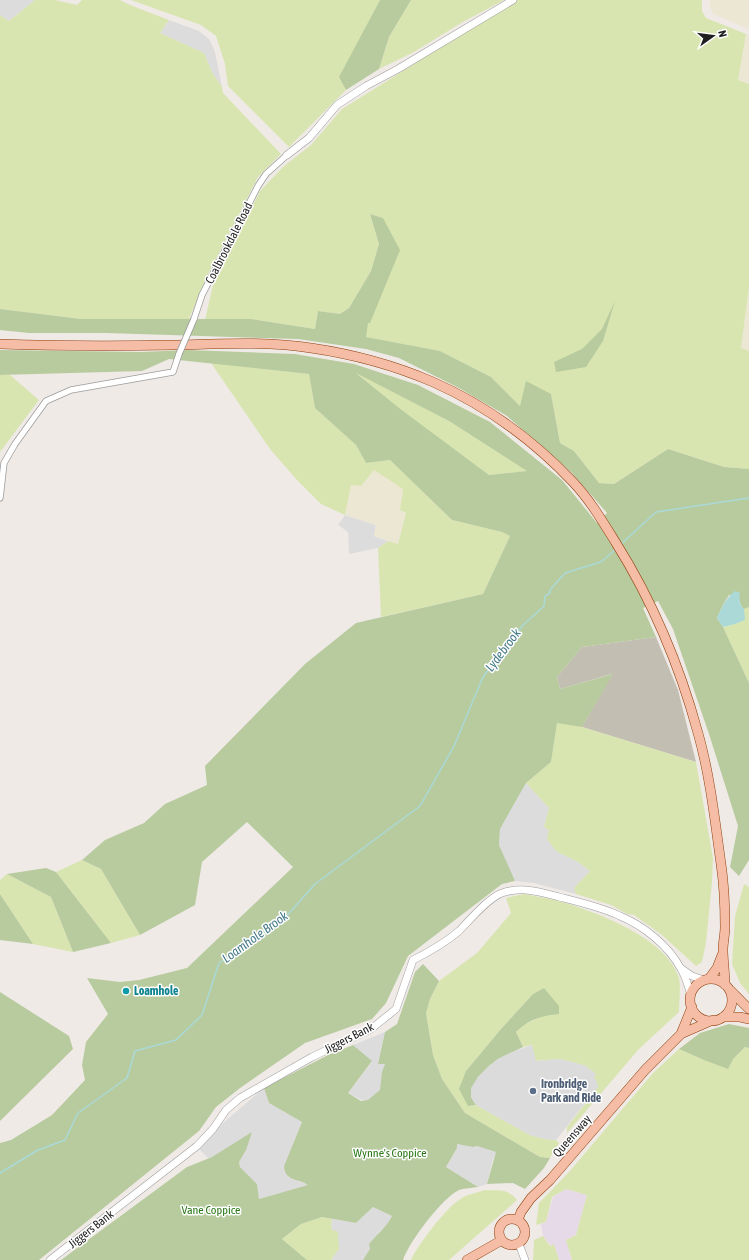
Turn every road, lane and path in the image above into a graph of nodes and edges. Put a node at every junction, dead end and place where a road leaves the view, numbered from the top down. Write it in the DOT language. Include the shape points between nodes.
graph roads {
  1 [pos="513,0"];
  2 [pos="287,155"];
  3 [pos="0,344"];
  4 [pos="0,498"];
  5 [pos="723,952"];
  6 [pos="681,968"];
  7 [pos="706,980"];
  8 [pos="727,987"];
  9 [pos="691,995"];
  10 [pos="692,1007"];
  11 [pos="749,1009"];
  12 [pos="723,1017"];
  13 [pos="749,1019"];
  14 [pos="713,1020"];
  15 [pos="681,1034"];
  16 [pos="518,1220"];
  17 [pos="502,1240"];
  18 [pos="519,1244"];
  19 [pos="50,1260"];
  20 [pos="468,1260"];
  21 [pos="526,1260"];
  1 -- 2 [label="street, Coalbrookdale Road" via="337,105 309,138"];
  2 -- 4 [label="street, Coalbrookdale Road, bridge" via="266,174 258,186 202,295 173,372 71,390 46,401 4,463"];
  3 -- 5 [label="main road" via="93,346 250,343 309,348 355,356 433,382 472,402 498,418 543,454 574,483 600,517 630,565 668,644 685,689 707,774 721,866 725,928"];
  5 -- 7 [label="main road" via="717,968"];
  5 -- 8 [label="main road"];
  6 -- 7 [label="street, Jiggers Bank" via="692,976"];
  6 -- 9 [label="street, Jiggers Bank"];
  6 -- 19 [label="street, Jiggers Bank" via="667,950 642,928 620,916 527,889 501,894 437,947 413,960 396,1009 371,1029 312,1057 240,1098 226,1110 197,1146"];
  7 -- 8 [label="main road" via="715,979"];
  7 -- 9 [label="main road" via="693,989"];
  8 -- 11 [label="main road"];
  8 -- 12 [label="main road" via="732,1001"];
  9 -- 10 [label="main road"];
  10 -- 14 [label="main road" via="700,1017"];
  10 -- 15 [label="main road, Queensway"];
  12 -- 13 [label="main road"];
  12 -- 14 [label="main road"];
  14 -- 15 [label="main road, Queensway"];
  15 -- 16 [label="main road, Queensway" via="645,1070 550,1180 531,1198"];
  16 -- 17 [label="main road" via="509,1219 502,1224 499,1232"];
  16 -- 18 [label="main road" via="524,1224 526,1232"];
  17 -- 18 [label="main road" via="512,1246"];
  17 -- 20 [label="main road"];
  18 -- 21 [label="street"];
}
